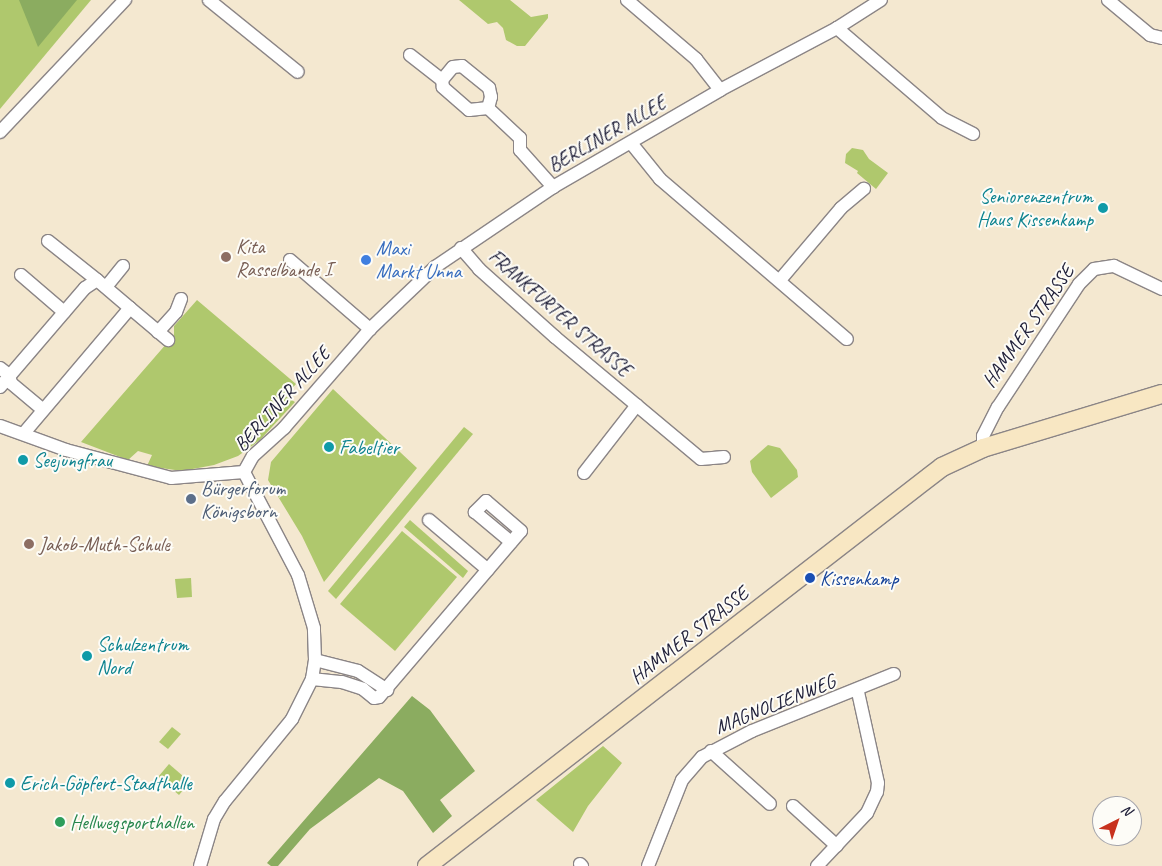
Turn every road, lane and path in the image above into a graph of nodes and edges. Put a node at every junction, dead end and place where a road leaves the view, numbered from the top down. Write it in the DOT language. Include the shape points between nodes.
graph roads {
  1 [pos="125,0"];
  2 [pos="209,0"];
  3 [pos="627,0"];
  4 [pos="881,0"];
  5 [pos="1108,0"];
  6 [pos="836,28"];
  7 [pos="1162,38"];
  8 [pos="410,55"];
  9 [pos="298,72"];
  10 [pos="442,80"];
  11 [pos="720,90"];
  12 [pos="488,108"];
  13 [pos="0,132"];
  14 [pos="973,134"];
  15 [pos="631,143"];
  16 [pos="553,186"];
  17 [pos="864,189"];
  18 [pos="48,241"];
  19 [pos="461,248"];
  20 [pos="290,260"];
  21 [pos="123,266"];
  22 [pos="21,276"];
  23 [pos="780,280"];
  24 [pos="102,283"];
  25 [pos="1162,289"];
  26 [pos="181,299"];
  27 [pos="130,308"];
  28 [pos="64,312"];
  29 [pos="370,329"];
  30 [pos="847,339"];
  31 [pos="4,372"];
  32 [pos="0,387"];
  33 [pos="1162,394"];
  34 [pos="637,405"];
  35 [pos="42,409"];
  36 [pos="0,426"];
  37 [pos="24,433"];
  38 [pos="983,448"];
  39 [pos="724,457"];
  40 [pos="244,472"];
  41 [pos="584,473"];
  42 [pos="429,520"];
  43 [pos="511,542"];
  44 [pos="488,570"];
  45 [pos="315,660"];
  46 [pos="894,674"];
  47 [pos="312,679"];
  48 [pos="391,685"];
  49 [pos="858,692"];
  50 [pos="711,751"];
  51 [pos="770,804"];
  52 [pos="793,806"];
  53 [pos="836,846"];
  54 [pos="200,866"];
  55 [pos="426,866"];
  56 [pos="648,866"];
  57 [pos="818,866"];
  1 -- 13 [label="street"];
  2 -- 9 [label="street"];
  3 -- 11 [label="street" via="696,58"];
  4 -- 6 [label="street, BERLINER ALLEE"];
  5 -- 7 [label="street" via="1150,35"];
  6 -- 11 [label="street, BERLINER ALLEE"];
  6 -- 14 [label="street" via="942,118"];
  8 -- 10 [label="street"];
  10 -- 12 [label="street" via="443,88 469,110"];
  10 -- 12 [label="street" via="453,67 462,66 489,88"];
  11 -- 15 [label="street, BERLINER ALLEE"];
  12 -- 16 [label="street" via="520,138 520,150"];
  15 -- 16 [label="street, BERLINER ALLEE"];
  15 -- 23 [label="street" via="660,179"];
  16 -- 19 [label="street, BERLINER ALLEE"];
  17 -- 23 [label="street" via="841,208"];
  18 -- 24 [label="street"];
  19 -- 29 [label="street, BERLINER ALLEE" via="420,280"];
  19 -- 34 [label="street, FRANKFURTER STRASSE" via="499,288"];
  20 -- 29 [label="street"];
  21 -- 24 [label="street"];
  22 -- 28 [label="street"];
  23 -- 30 [label="street"];
  24 -- 27 [label="street"];
  24 -- 28 [label="street" via="85,288"];
  25 -- 38 [label="street, HAMMER STRASSE" via="1114,266 1094,269 1078,284 998,407 983,436"];
  26 -- 27 [label="street" via="163,336"];
  27 -- 35 [label="street"];
  28 -- 31 [label="street"];
  29 -- 40 [label="street, BERLINER ALLEE" via="284,428 253,456"];
  31 -- 32 [label="street"];
  31 -- 35 [label="street" via="11,383"];
  33 -- 38 [label="main road, HAMMER STRASSE"];
  34 -- 39 [label="street, FRANKFURTER STRASSE" via="701,459"];
  34 -- 41 [label="street, FRANKFURTER STRASSE"];
  35 -- 37 [label="street"];
  36 -- 37 [label="street"];
  37 -- 40 [label="street" via="66,450 171,478"];
  38 -- 55 [label="main road, HAMMER STRASSE" via="942,467 910,490"];
  40 -- 45 [label="street" via="298,575 314,628"];
  42 -- 44 [label="street"];
  43 -- 44 [label="street"];
  44 -- 48 [label="street"];
  45 -- 47 [label="street"];
  45 -- 48 [label="street" via="358,671"];
  46 -- 49 [label="street, MAGNOLIENWEG"];
  47 -- 48 [label="street" via="342,682 376,698"];
  47 -- 54 [label="street" via="292,719 225,800 214,819"];
  49 -- 50 [label="street, MAGNOLIENWEG" via="752,731"];
  49 -- 53 [label="street" via="878,783 877,792 866,813"];
  50 -- 51 [label="street"];
  50 -- 56 [label="street, MAGNOLIENWEG" via="682,780"];
  52 -- 53 [label="street"];
  53 -- 57 [label="street"];
}
